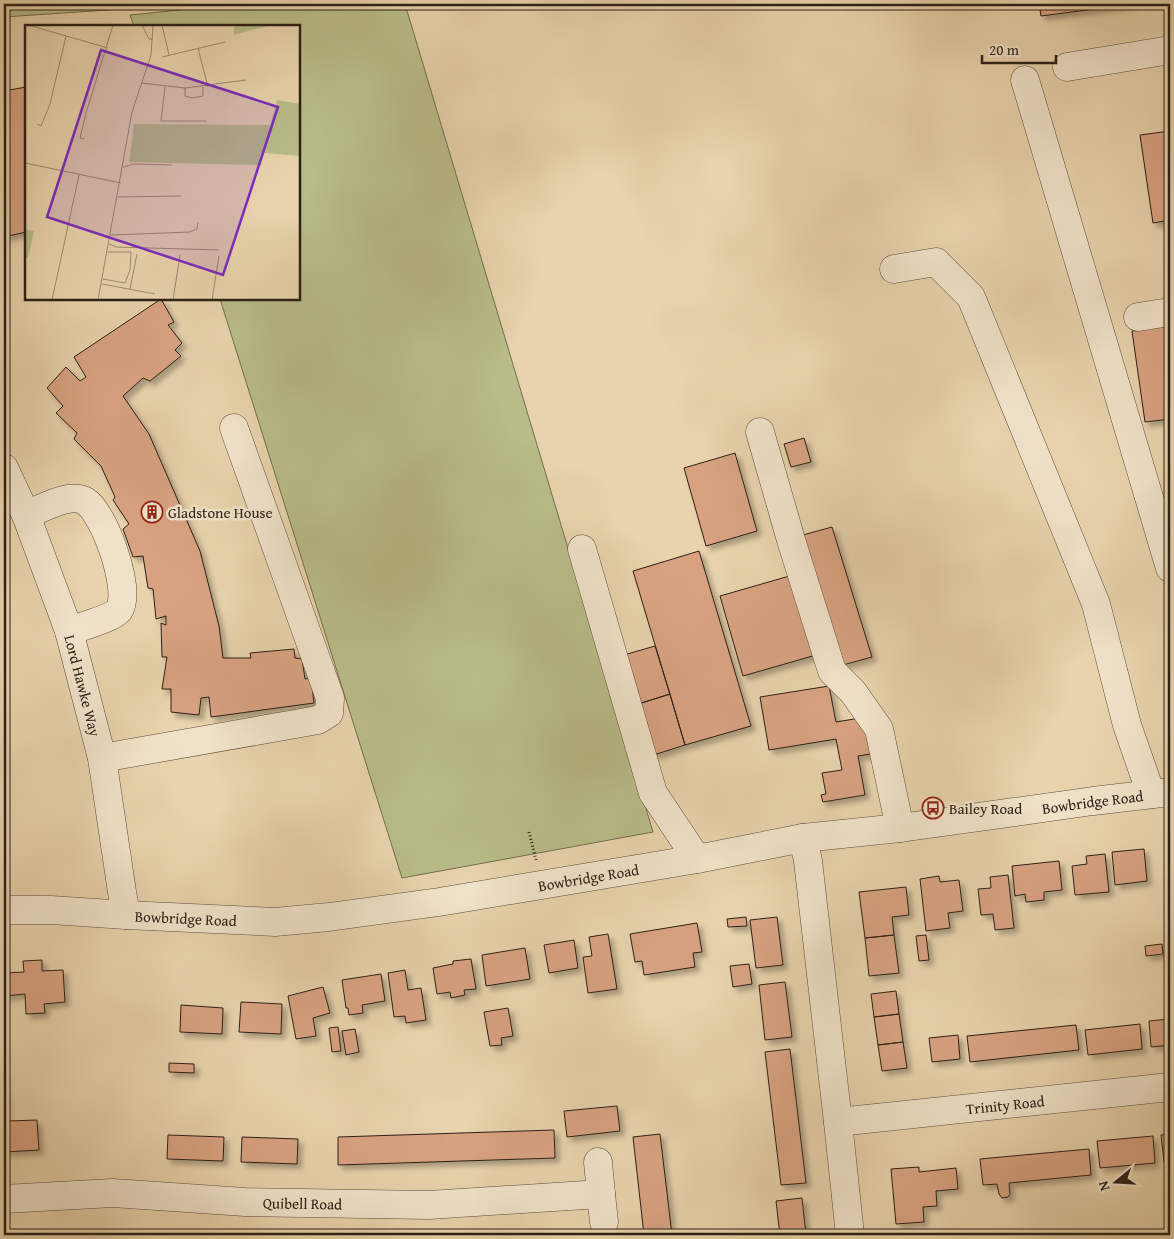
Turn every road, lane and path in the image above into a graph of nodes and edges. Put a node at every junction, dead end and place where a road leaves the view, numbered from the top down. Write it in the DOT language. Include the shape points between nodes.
graph roads {
  1 [pos="1170,50"];
  2 [pos="1067,67"];
  3 [pos="1025,80"];
  4 [pos="894,269"];
  5 [pos="1170,312"];
  6 [pos="1138,317"];
  7 [pos="234,428"];
  8 [pos="760,432"];
  9 [pos="7,482"];
  10 [pos="26,515"];
  11 [pos="582,548"];
  12 [pos="1170,568"];
  13 [pos="69,631"];
  14 [pos="102,758"];
  15 [pos="1160,793"];
  16 [pos="900,828"];
  17 [pos="803,838"];
  18 [pos="697,859"];
  19 [pos="4,910"];
  20 [pos="126,915"];
  21 [pos="1170,1087"];
  22 [pos="838,1122"];
  23 [pos="598,1162"];
  24 [pos="601,1194"];
  25 [pos="4,1199"];
  26 [pos="604,1222"];
  27 [pos="850,1235"];
  1 -- 2 [label="street"];
  3 -- 12 [label="street"];
  4 -- 15 [label="street" via="936,262 971,296 1096,604 1127,725"];
  5 -- 6 [label="street"];
  7 -- 14 [label="street" via="330,698 329,713 318,720"];
  8 -- 16 [label="street" via="832,671 853,692 879,729"];
  9 -- 10 [label="street, Lord Hawke Way"];
  10 -- 13 [label="street, Lord Hawke Way"];
  10 -- 13 [label="street" via="62,500 84,500 94,509 105,529 117,560 122,585 118,611"];
  11 -- 18 [label="street" via="652,793"];
  13 -- 14 [label="street, Lord Hawke Way"];
  14 -- 20 [label="street, Lord Hawke Way"];
  15 -- 16 [label="street, Bowbridge Road"];
  16 -- 17 [label="street, Bowbridge Road"];
  17 -- 18 [label="street, Bowbridge Road"];
  17 -- 22 [label="street"];
  18 -- 20 [label="street, Bowbridge Road" via="438,902 293,921"];
  19 -- 20 [label="street, Bowbridge Road"];
  21 -- 22 [label="street, Trinity Road"];
  22 -- 27 [label="street"];
  23 -- 24 [label="street"];
  24 -- 25 [label="street, Quibell Road" via="428,1206 245,1202 113,1193"];
  24 -- 26 [label="street"];
}
